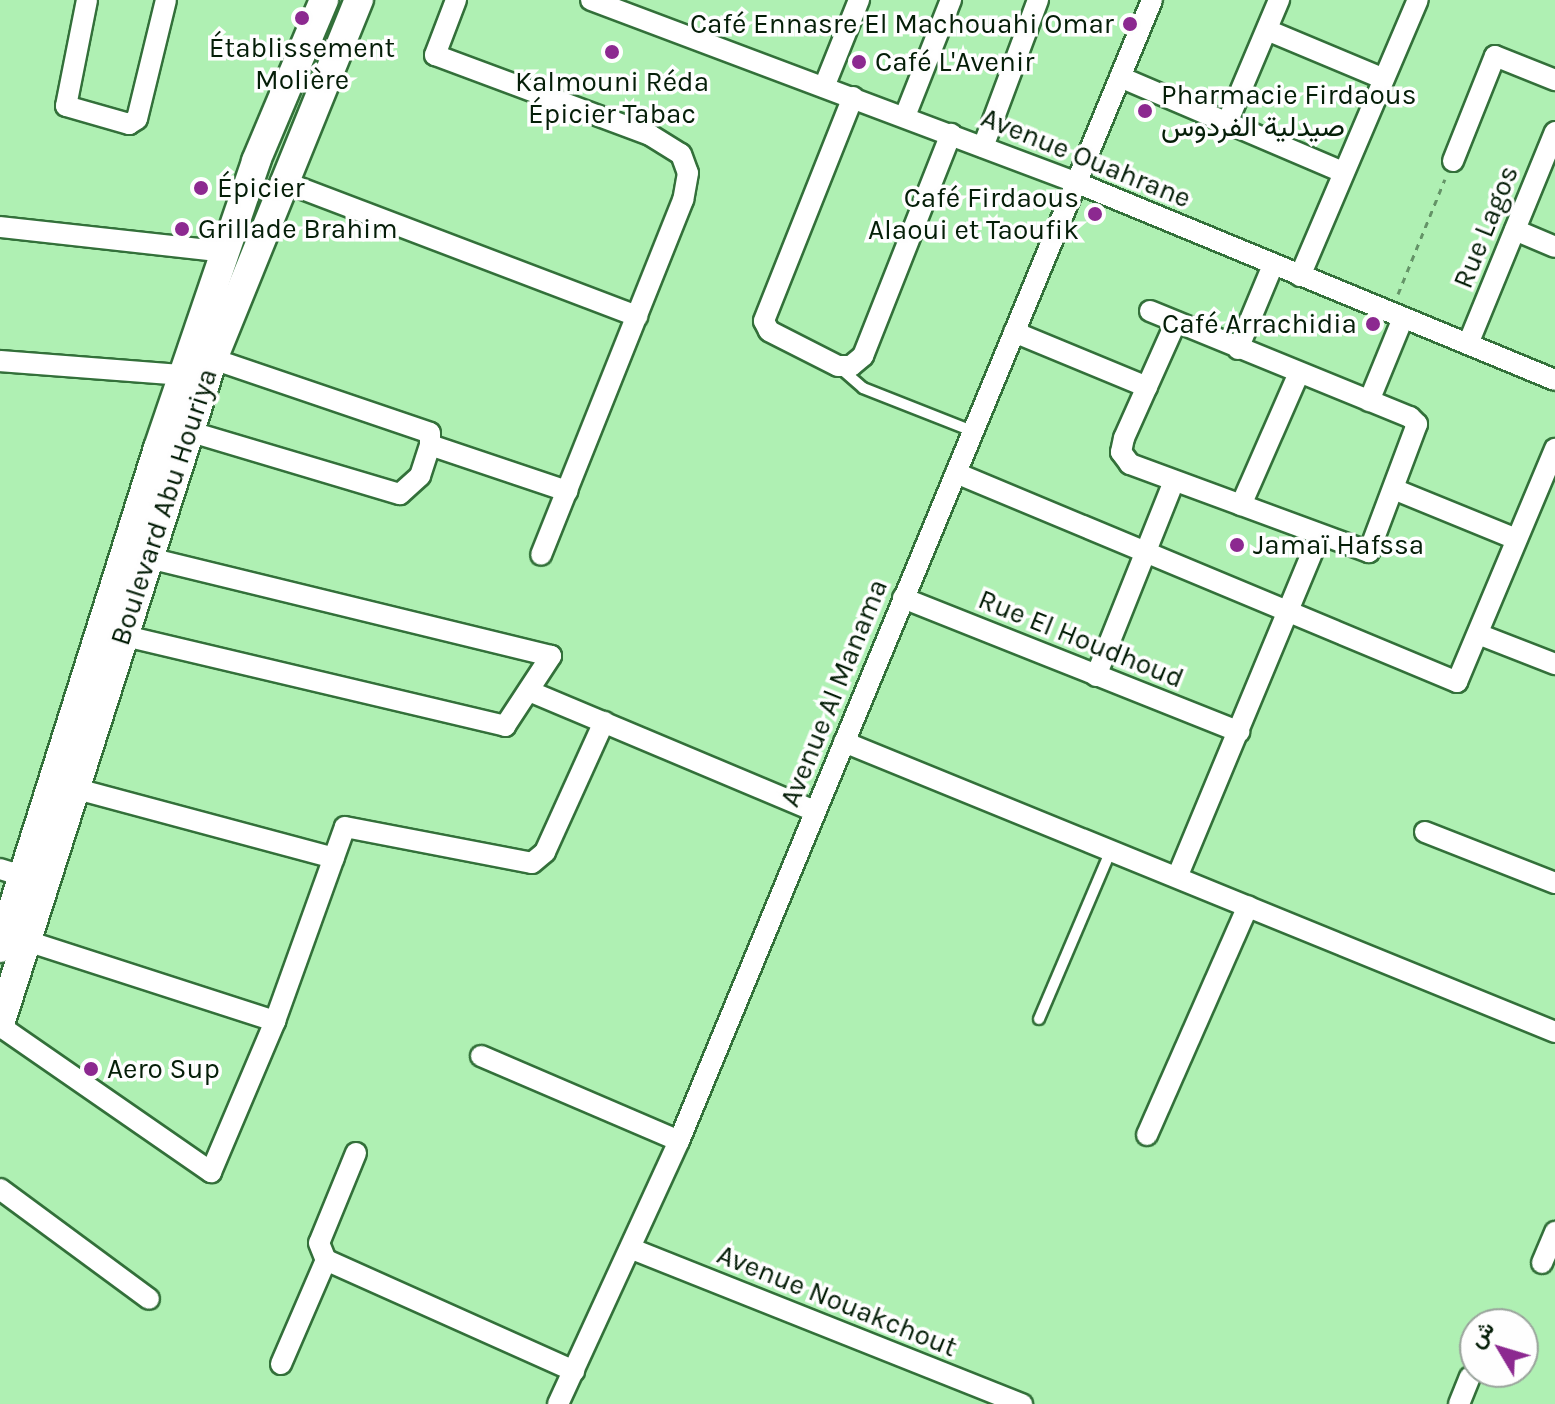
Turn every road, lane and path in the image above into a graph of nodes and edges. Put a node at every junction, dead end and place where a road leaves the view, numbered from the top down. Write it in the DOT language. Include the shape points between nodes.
graph roads {
  1 [pos="87,0"];
  2 [pos="166,0"];
  3 [pos="324,0"];
  4 [pos="359,0"];
  5 [pos="456,0"];
  6 [pos="591,0"];
  7 [pos="859,0"];
  8 [pos="951,0"];
  9 [pos="1038,0"];
  10 [pos="1152,0"];
  11 [pos="1279,0"];
  12 [pos="1418,0"];
  13 [pos="1267,30"];
  14 [pos="1120,77"];
  15 [pos="1382,78"];
  16 [pos="1555,80"];
  17 [pos="824,87"];
  18 [pos="853,97"];
  19 [pos="905,116"];
  20 [pos="1227,123"];
  21 [pos="1555,132"];
  22 [pos="951,134"];
  23 [pos="983,147"];
  24 [pos="1453,161"];
  25 [pos="1549,163"];
  26 [pos="1343,172"];
  27 [pos="284,182"];
  28 [pos="1075,182"];
  29 [pos="0,227"];
  30 [pos="1515,230"];
  31 [pos="1555,247"];
  32 [pos="226,252"];
  33 [pos="1273,265"];
  34 [pos="1300,276"];
  35 [pos="1150,311"];
  36 [pos="1396,315"];
  37 [pos="637,316"];
  38 [pos="1176,322"];
  39 [pos="1014,332"];
  40 [pos="1468,344"];
  41 [pos="1238,349"];
  42 [pos="213,359"];
  43 [pos="0,361"];
  44 [pos="838,366"];
  45 [pos="1299,373"];
  46 [pos="183,375"];
  47 [pos="1555,380"];
  48 [pos="1147,387"];
  49 [pos="1369,401"];
  50 [pos="188,431"];
  51 [pos="972,431"];
  52 [pos="430,445"];
  53 [pos="1555,449"];
  54 [pos="956,473"];
  55 [pos="1173,483"];
  56 [pos="1396,490"];
  57 [pos="567,491"];
  58 [pos="1241,505"];
  59 [pos="1319,536"];
  60 [pos="1516,539"];
  61 [pos="1146,550"];
  62 [pos="541,555"];
  63 [pos="146,557"];
  64 [pos="903,598"];
  65 [pos="1289,611"];
  66 [pos="1478,634"];
  67 [pos="121,635"];
  68 [pos="1555,664"];
  69 [pos="1096,676"];
  70 [pos="529,691"];
  71 [pos="604,722"];
  72 [pos="1239,732"];
  73 [pos="844,742"];
  74 [pos="73,788"];
  75 [pos="815,811"];
  76 [pos="1425,832"];
  77 [pos="1112,847"];
  78 [pos="334,858"];
  79 [pos="11,873"];
  80 [pos="1178,875"];
  81 [pos="1555,883"];
  82 [pos="1248,906"];
  83 [pos="13,944"];
  84 [pos="1039,1019"];
  85 [pos="275,1021"];
  86 [pos="0,1025"];
  87 [pos="1555,1032"];
  88 [pos="481,1056"];
  89 [pos="1147,1135"];
  90 [pos="679,1141"];
  91 [pos="356,1153"];
  92 [pos="0,1189"];
  93 [pos="1555,1232"];
  94 [pos="632,1249"];
  95 [pos="326,1260"];
  96 [pos="1542,1263"];
  97 [pos="149,1299"];
  98 [pos="281,1364"];
  99 [pos="574,1371"];
  100 [pos="565,1402"];
  101 [pos="1021,1404"];
  1 -- 2 [label="street" via="66,106 129,124 137,119"];
  3 -- 32 [label="main road, Boulevard Abu Houriya" via="256,161"];
  4 -- 27 [label="main road, Boulevard Abu Houriya"];
  5 -- 37 [label="street" via="435,55 650,135 681,154 688,173 683,200"];
  6 -- 17 [label="street, Avenue Ouahrane"];
  7 -- 17 [label="street"];
  8 -- 19 [label="street"];
  9 -- 23 [label="street"];
  10 -- 14 [label="street, Avenue Al Manama"];
  11 -- 13 [label="street"];
  12 -- 15 [label="street"];
  13 -- 15 [label="street"];
  13 -- 20 [label="street"];
  14 -- 20 [label="street"];
  14 -- 28 [label="street, Avenue Al Manama"];
  15 -- 26 [label="street"];
  16 -- 24 [label="street, Rue Lagos" via="1495,56"];
  17 -- 18 [label="street, Avenue Ouahrane"];
  18 -- 19 [label="street, Avenue Ouahrane"];
  18 -- 44 [label="street" via="764,321 769,331"];
  19 -- 22 [label="street, Avenue Ouahrane"];
  20 -- 26 [label="street"];
  21 -- 25 [label="street, Rue Lagos"];
  22 -- 23 [label="street, Avenue Ouahrane"];
  22 -- 44 [label="street" via="863,356 851,366"];
  23 -- 28 [label="street, Avenue Ouahrane"];
  24 -- 36 [label="path"];
  25 -- 30 [label="street, Rue Lagos"];
  26 -- 34 [label="street"];
  27 -- 37 [label="street"];
  27 -- 42 [label="main road, Boulevard Abu Houriya"];
  28 -- 33 [label="street, Avenue Ouahrane"];
  28 -- 39 [label="street, Avenue Al Manama"];
  29 -- 32 [label="street"];
  30 -- 31 [label="street"];
  30 -- 40 [label="street, Rue Lagos"];
  32 -- 46 [label="main road, Boulevard Abu Houriya"];
  33 -- 34 [label="street, Avenue Ouahrane"];
  33 -- 41 [label="street"];
  34 -- 36 [label="street, Avenue Ouahrane"];
  35 -- 38 [label="street"];
  36 -- 40 [label="street, Avenue Ouahrane"];
  36 -- 49 [label="street"];
  37 -- 57 [label="street"];
  38 -- 41 [label="street"];
  38 -- 48 [label="street"];
  39 -- 48 [label="street"];
  39 -- 51 [label="street, Avenue Al Manama"];
  40 -- 47 [label="street, Avenue Ouahrane"];
  41 -- 45 [label="street"];
  42 -- 50 [label="main road, Boulevard Abu Houriya"];
  42 -- 52 [label="street" via="430,433"];
  43 -- 46 [label="street"];
  44 -- 51 [label="lane" via="863,388"];
  45 -- 49 [label="street"];
  45 -- 58 [label="street"];
  46 -- 79 [label="main road, Boulevard Abu Houriya"];
  48 -- 55 [label="street" via="1121,452 1130,464"];
  49 -- 56 [label="street" via="1417,424"];
  50 -- 52 [label="street" via="400,494 420,476"];
  50 -- 63 [label="main road, Boulevard Abu Houriya"];
  51 -- 54 [label="street, Avenue Al Manama"];
  52 -- 57 [label="street"];
  53 -- 60 [label="street"];
  54 -- 61 [label="street"];
  54 -- 64 [label="street, Avenue Al Manama"];
  55 -- 58 [label="street"];
  55 -- 61 [label="street"];
  56 -- 59 [label="street" via="1369,552"];
  56 -- 60 [label="street"];
  57 -- 62 [label="street"];
  58 -- 59 [label="street"];
  59 -- 65 [label="street"];
  60 -- 66 [label="street"];
  61 -- 65 [label="street"];
  61 -- 69 [label="street"];
  63 -- 67 [label="main road, Boulevard Abu Houriya"];
  63 -- 70 [label="street" via="551,656"];
  64 -- 69 [label="street, Rue El Houdhoud"];
  64 -- 73 [label="street, Avenue Al Manama"];
  65 -- 66 [label="street" via="1450,682 1464,678"];
  65 -- 72 [label="street"];
  66 -- 68 [label="street"];
  67 -- 70 [label="street" via="505,726"];
  67 -- 74 [label="main road, Boulevard Abu Houriya"];
  69 -- 72 [label="street, Rue El Houdhoud"];
  70 -- 71 [label="street"];
  71 -- 75 [label="street"];
  71 -- 78 [label="street" via="549,844 532,863 351,825 342,831"];
  72 -- 80 [label="street"];
  73 -- 75 [label="street, Avenue Al Manama"];
  73 -- 77 [label="street"];
  74 -- 78 [label="street"];
  74 -- 83 [label="main road, Boulevard Abu Houriya"];
  75 -- 90 [label="street, Avenue Al Manama"];
  76 -- 81 [label="street"];
  77 -- 80 [label="street"];
  77 -- 84 [label="lane"];
  78 -- 85 [label="street"];
  79 -- 83 [label="main road, Boulevard Abu Houriya"];
  80 -- 82 [label="street"];
  82 -- 87 [label="street"];
  82 -- 89 [label="street"];
  83 -- 85 [label="street"];
  83 -- 86 [label="main road, Boulevard Abu Houriya"];
  85 -- 86 [label="street" via="211,1172"];
  88 -- 90 [label="street"];
  90 -- 94 [label="street, Avenue Al Manama"];
  91 -- 95 [label="street" via="319,1243"];
  92 -- 97 [label="street"];
  93 -- 96 [label="street"];
  94 -- 99 [label="street, Avenue Al Manama"];
  94 -- 101 [label="street, Avenue Nouakchout"];
  95 -- 98 [label="street"];
  95 -- 99 [label="street"];
  99 -- 100 [label="street, Avenue Al Manama"];
}
